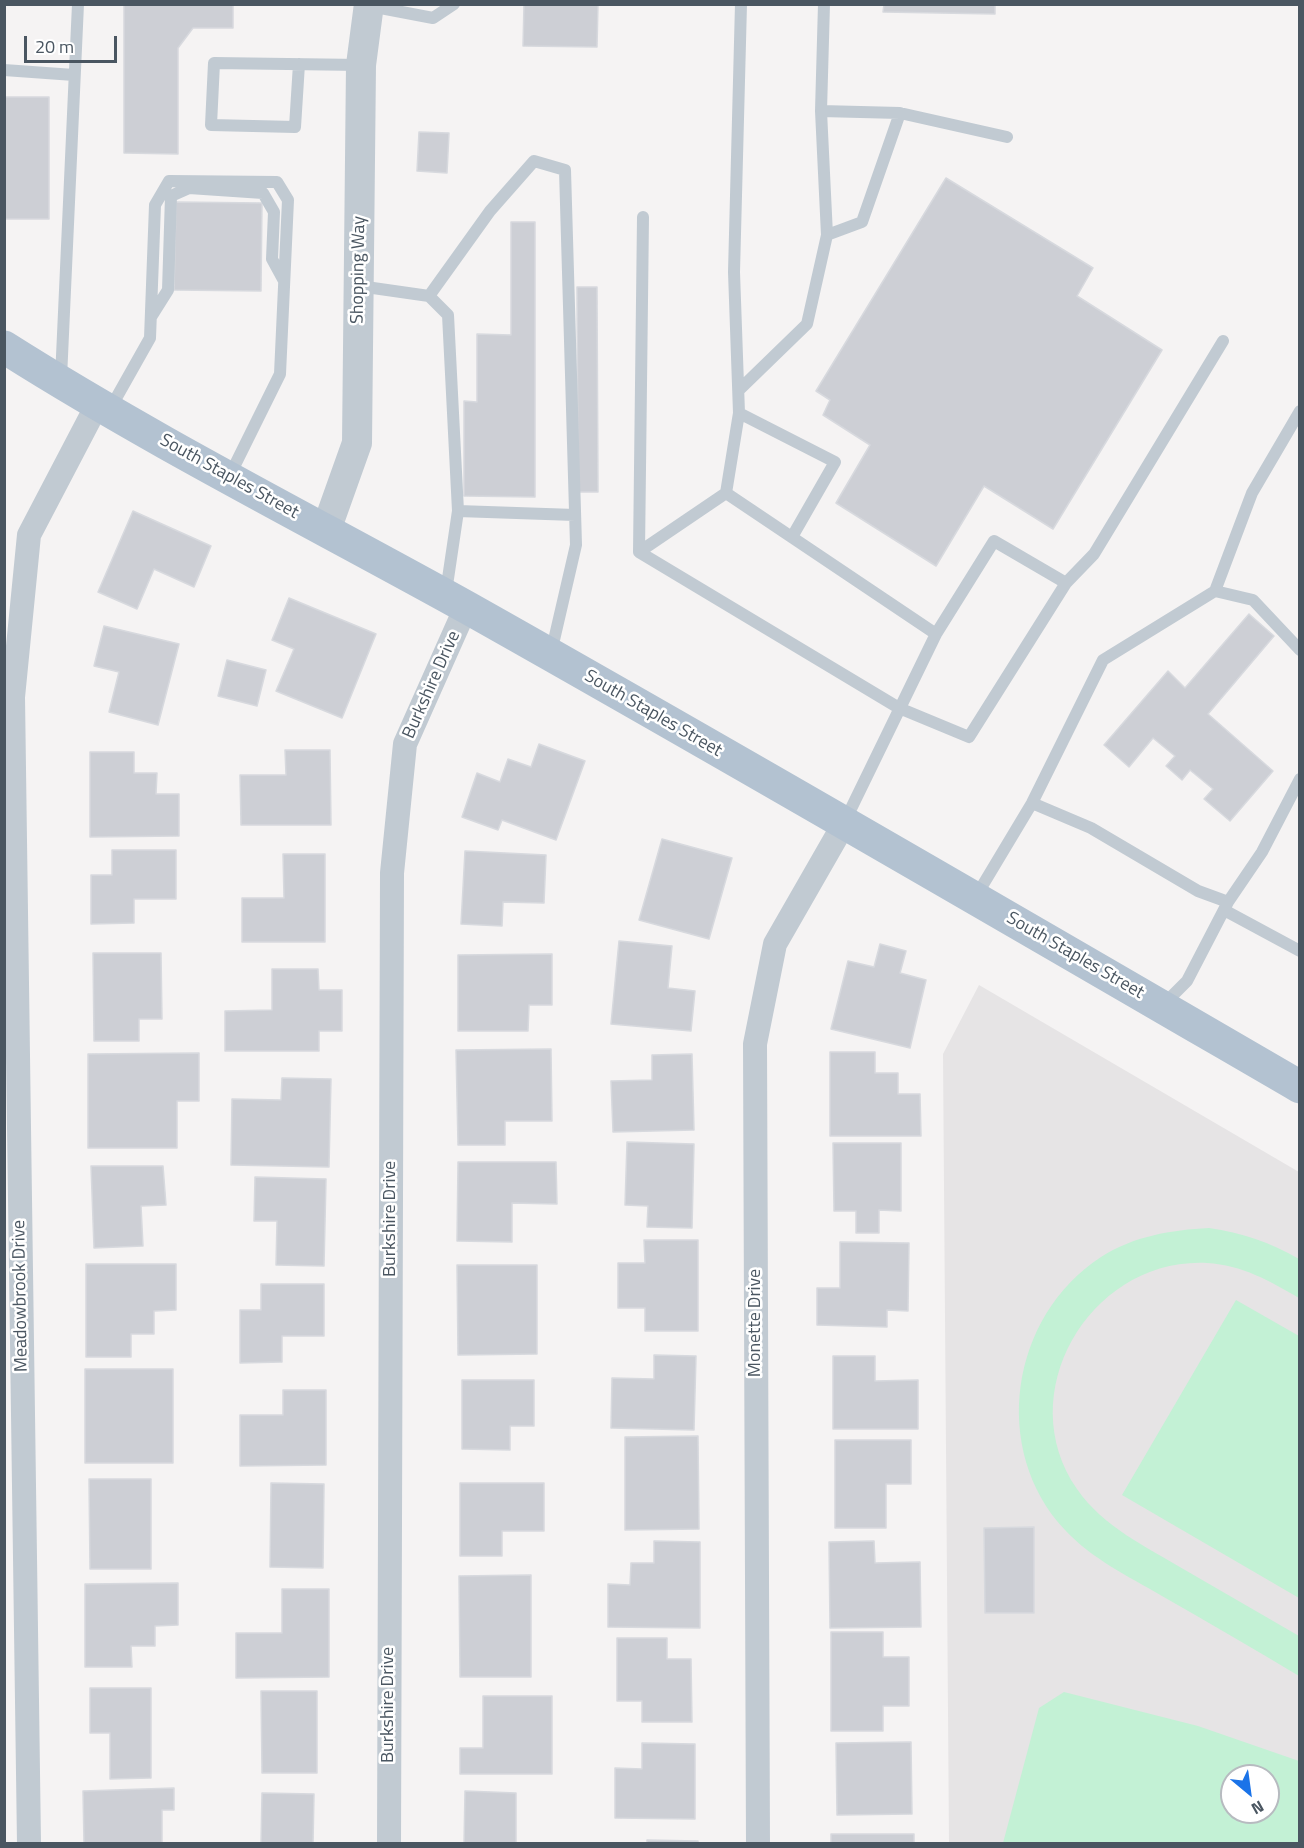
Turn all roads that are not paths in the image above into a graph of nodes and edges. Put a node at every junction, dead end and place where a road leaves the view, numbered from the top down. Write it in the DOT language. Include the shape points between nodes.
graph roads {
  1 [pos="78,4"];
  2 [pos="454,4"];
  3 [pos="741,4"];
  4 [pos="824,4"];
  5 [pos="368,5"];
  6 [pos="299,64"];
  7 [pos="361,65"];
  8 [pos="4,70"];
  9 [pos="74,75"];
  10 [pos="821,111"];
  11 [pos="900,113"];
  12 [pos="1007,137"];
  13 [pos="643,217"];
  14 [pos="826,234"];
  15 [pos="285,282"];
  16 [pos="359,286"];
  17 [pos="429,296"];
  18 [pos="151,317"];
  19 [pos="1223,341"];
  20 [pos="4,346"];
  21 [pos="61,382"];
  22 [pos="739,390"];
  23 [pos="103,408"];
  24 [pos="1299,411"];
  25 [pos="740,413"];
  26 [pos="228,478"];
  27 [pos="726,493"];
  28 [pos="458,511"];
  29 [pos="575,515"];
  30 [pos="326,530"];
  31 [pos="792,537"];
  32 [pos="639,552"];
  33 [pos="1066,583"];
  34 [pos="1215,591"];
  35 [pos="456,602"];
  36 [pos="936,634"];
  37 [pos="1299,650"];
  38 [pos="550,656"];
  39 [pos="899,708"];
  40 [pos="1299,779"];
  41 [pos="1032,803"];
  42 [pos="845,822"];
  43 [pos="975,898"];
  44 [pos="1226,906"];
  45 [pos="1299,951"];
  46 [pos="1162,1007"];
  47 [pos="1299,1087"];
  48 [pos="29,1844"];
  49 [pos="389,1844"];
  50 [pos="758,1844"];
  1 -- 9 [label="lane"];
  2 -- 5 [label="lane" via="433,18"];
  3 -- 22 [label="lane" via="734,272"];
  4 -- 10 [label="lane"];
  5 -- 7 [label="street, Shopping Way"];
  6 -- 6 [label="lane" via="214,63 211,125 295,127"];
  6 -- 7 [label="lane"];
  7 -- 16 [label="street, Shopping Way"];
  8 -- 9 [label="lane"];
  9 -- 21 [label="lane"];
  10 -- 11 [label="lane"];
  10 -- 14 [label="lane"];
  11 -- 12 [label="lane"];
  11 -- 14 [label="lane" via="862,222"];
  13 -- 32 [label="lane"];
  14 -- 22 [label="lane" via="807,324"];
  15 -- 18 [label="lane" via="272,260 274,212 263,193 189,188 171,196 168,290"];
  15 -- 18 [label="lane" via="288,200 277,182 170,181 155,205"];
  15 -- 26 [label="lane" via="280,374"];
  16 -- 17 [label="lane"];
  16 -- 30 [label="street, Shopping Way" via="357,442"];
  17 -- 28 [label="lane" via="448,315"];
  17 -- 29 [label="lane" via="490,211 534,161 565,170"];
  18 -- 23 [label="lane" via="150,338"];
  19 -- 33 [label="lane" via="1094,554"];
  20 -- 21 [label="main road, South Staples Street"];
  21 -- 23 [label="main road, South Staples Street"];
  22 -- 25 [label="lane"];
  23 -- 26 [label="main road, South Staples Street"];
  23 -- 48 [label="street, Meadowbrook Drive" via="29,535 13,697"];
  24 -- 34 [label="lane" via="1252,493"];
  25 -- 27 [label="lane"];
  25 -- 31 [label="lane" via="835,462"];
  26 -- 30 [label="main road, South Staples Street"];
  27 -- 31 [label="lane"];
  27 -- 32 [label="lane"];
  28 -- 29 [label="lane"];
  28 -- 35 [label="lane"];
  29 -- 38 [label="lane" via="576,545"];
  30 -- 35 [label="main road, South Staples Street"];
  31 -- 36 [label="lane"];
  32 -- 39 [label="lane"];
  33 -- 36 [label="lane" via="994,541"];
  33 -- 39 [label="lane" via="969,737"];
  34 -- 37 [label="lane" via="1253,600"];
  34 -- 41 [label="lane" via="1103,660"];
  35 -- 38 [label="main road, South Staples Street"];
  35 -- 49 [label="street, Burkshire Drive" via="405,744 392,873"];
  36 -- 39 [label="lane"];
  38 -- 42 [label="main road, South Staples Street"];
  39 -- 42 [label="lane"];
  40 -- 44 [label="lane" via="1262,852"];
  41 -- 43 [label="lane"];
  41 -- 44 [label="lane" via="1091,828"];
  42 -- 43 [label="main road, South Staples Street"];
  42 -- 50 [label="street, Monette Drive" via="776,944 755,1044"];
  43 -- 46 [label="main road, South Staples Street"];
  44 -- 45 [label="lane"];
  44 -- 46 [label="lane" via="1187,981"];
  46 -- 47 [label="main road, South Staples Street"];
}
